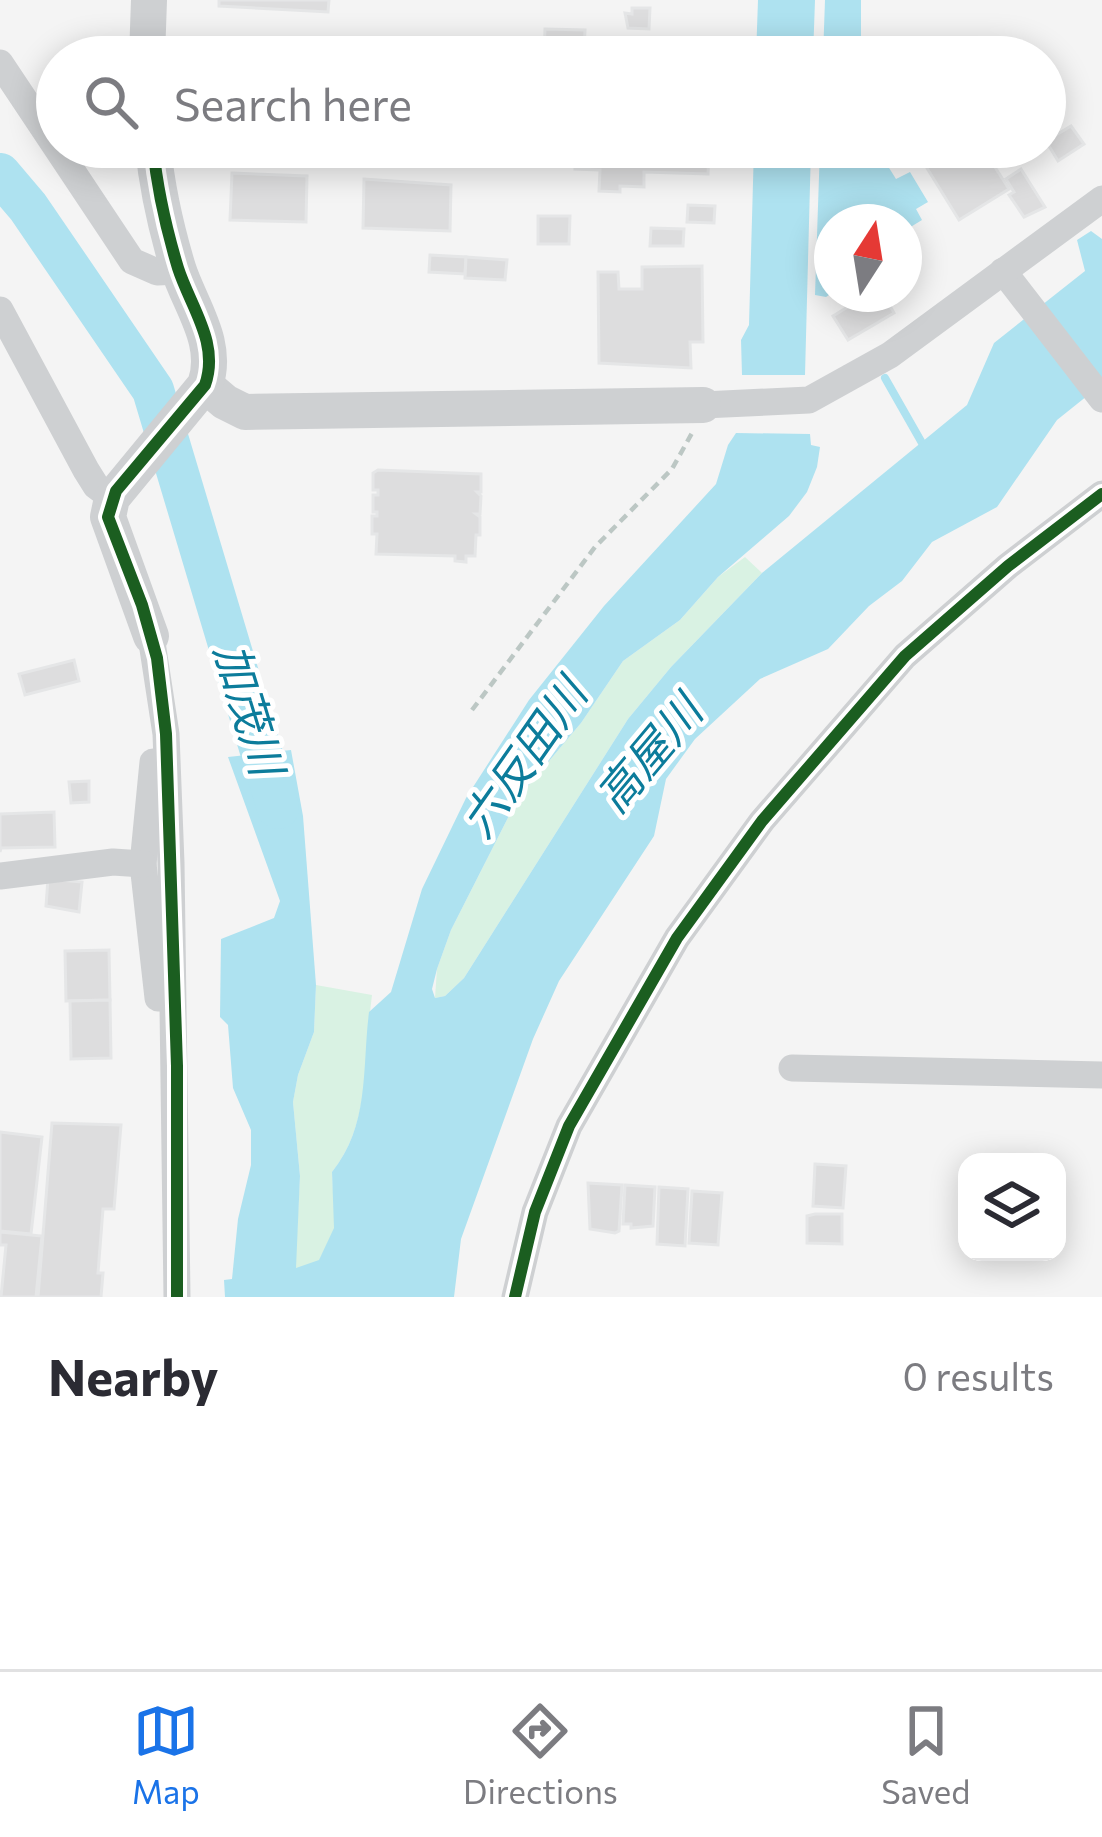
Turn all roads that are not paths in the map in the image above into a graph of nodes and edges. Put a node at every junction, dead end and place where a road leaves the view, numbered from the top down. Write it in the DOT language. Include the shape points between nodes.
graph roads {
  1 [pos="149,0"];
  2 [pos="148,36"];
  3 [pos="0,63"];
  4 [pos="36,117"];
  5 [pos="70,168"];
  6 [pos="155,168"];
  7 [pos="1102,199"];
  8 [pos="179,271"];
  9 [pos="1008,277"];
  10 [pos="0,310"];
  11 [pos="202,388"];
  12 [pos="1102,399"];
  13 [pos="703,405"];
  14 [pos="114,494"];
  15 [pos="1102,494"];
  16 [pos="151,636"];
  17 [pos="166,734"];
  18 [pos="143,864"];
  19 [pos="0,876"];
  20 [pos="176,1066"];
  21 [pos="792,1068"];
  22 [pos="1102,1075"];
  23 [pos="177,1297"];
  24 [pos="515,1297"];
  1 -- 2 [label="street"];
  3 -- 4 [label="street"];
  5 -- 8 [label="street" via="132,262"];
  6 -- 8 [label="street"];
  7 -- 9 [label="street"];
  8 -- 11 [label="street" via="206,333 210,361"];
  9 -- 12 [label="street"];
  9 -- 13 [label="street" via="825,394"];
  10 -- 14 [label="street" via="86,470"];
  11 -- 13 [label="street" via="245,412"];
  11 -- 14 [label="street"];
  14 -- 16 [label="street" via="108,517"];
  15 -- 24 [label="street" via="905,656 738,854 677,938 569,1126 535,1212"];
  16 -- 17 [label="street"];
  17 -- 18 [label="street" via="153,761"];
  17 -- 20 [label="street"];
  18 -- 19 [label="street"];
  18 -- 20 [label="street" via="158,1000"];
  20 -- 23 [label="street"];
  21 -- 22 [label="street"];
}
